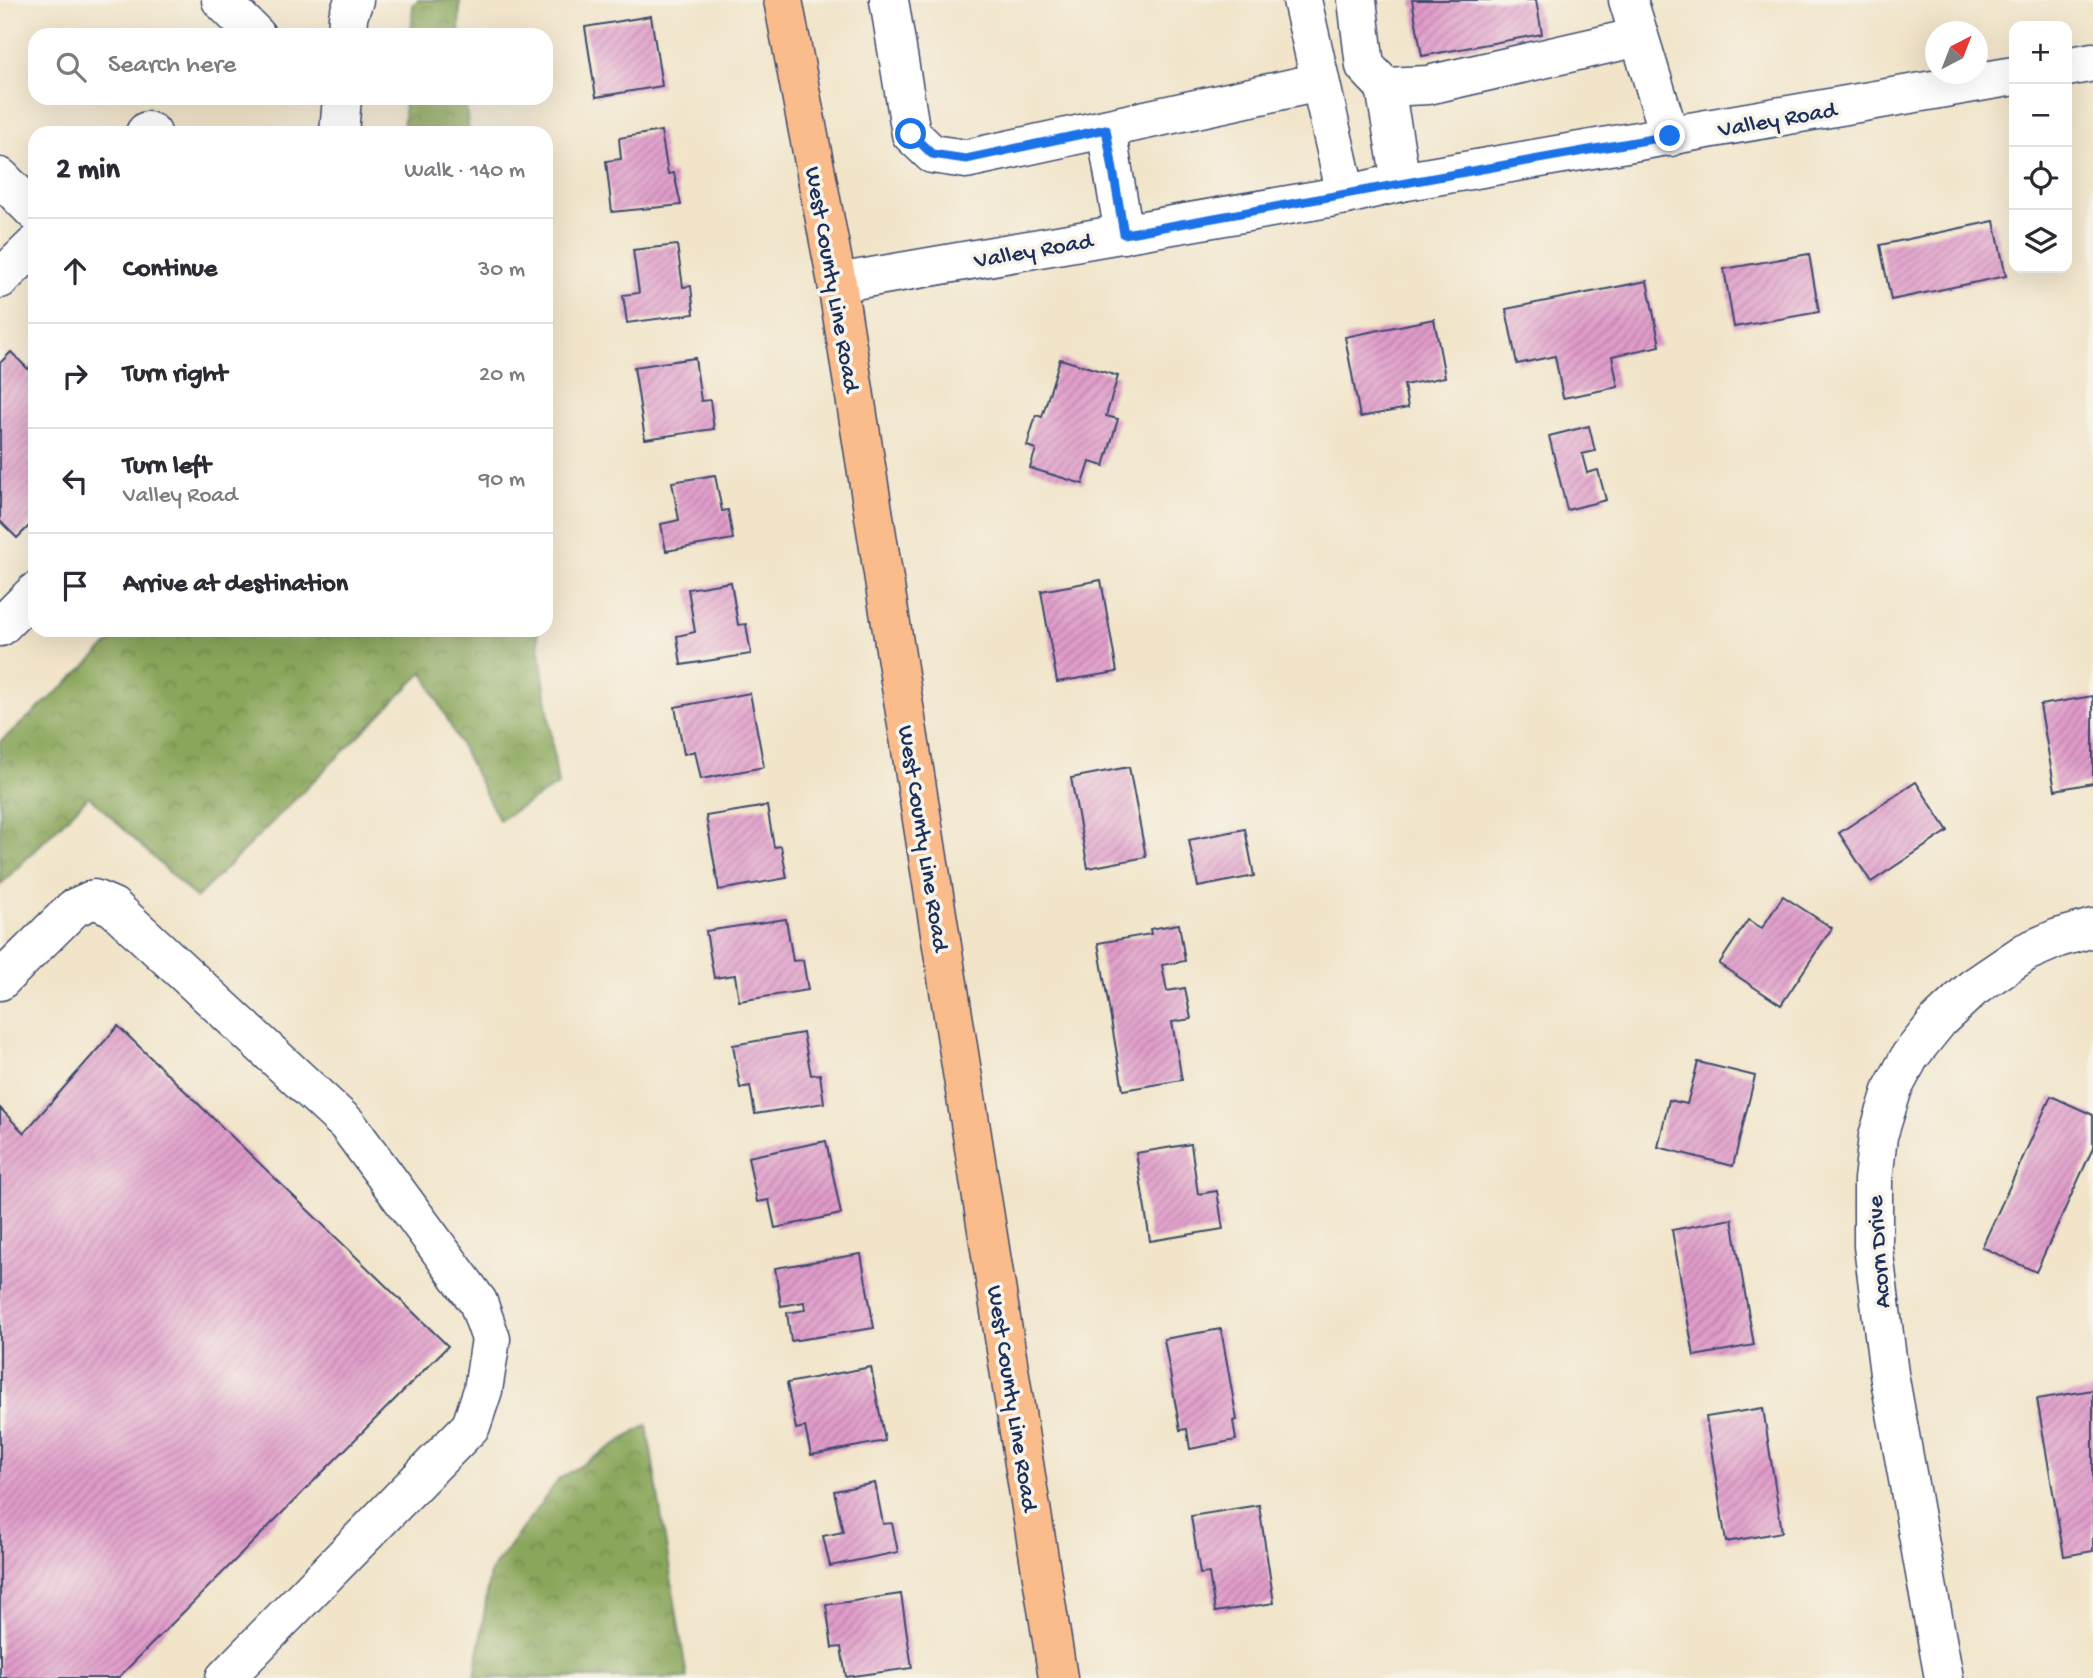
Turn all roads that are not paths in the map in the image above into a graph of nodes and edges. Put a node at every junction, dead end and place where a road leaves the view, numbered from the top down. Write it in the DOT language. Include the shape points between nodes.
graph roads {
  1 [pos="221,0"];
  2 [pos="354,0"];
  3 [pos="783,0"];
  4 [pos="889,0"];
  5 [pos="1302,0"];
  6 [pos="1357,0"];
  7 [pos="1628,0"];
  8 [pos="249,28"];
  9 [pos="347,28"];
  10 [pos="1639,37"];
  11 [pos="2093,62"];
  12 [pos="2072,66"];
  13 [pos="2009,77"];
  14 [pos="1320,82"];
  15 [pos="1385,87"];
  16 [pos="341,105"];
  17 [pos="340,126"];
  18 [pos="1106,129"];
  19 [pos="1670,136"];
  20 [pos="0,177"];
  21 [pos="1401,183"];
  22 [pos="1346,195"];
  23 [pos="28,205"];
  24 [pos="1124,234"];
  25 [pos="28,252"];
  26 [pos="0,279"];
  27 [pos="837,284"];
  28 [pos="28,599"];
  29 [pos="0,627"];
  30 [pos="2093,928"];
  31 [pos="0,981"];
  32 [pos="225,1678"];
  33 [pos="1058,1678"];
  34 [pos="1944,1678"];
  1 -- 8 [label="street"];
  2 -- 9 [label="street"];
  3 -- 27 [label="main road, West County Line Road"];
  4 -- 18 [label="street" via="911,134 932,154 966,159"];
  5 -- 14 [label="street"];
  6 -- 15 [label="street" via="1365,66"];
  7 -- 10 [label="street"];
  10 -- 15 [label="street" via="1428,85"];
  10 -- 19 [label="street"];
  11 -- 12 [label="street"];
  13 -- 19 [label="street, Valley Road"];
  14 -- 18 [label="street"];
  14 -- 22 [label="street"];
  15 -- 21 [label="street"];
  16 -- 17 [label="street"];
  18 -- 24 [label="street"];
  19 -- 21 [label="street, Valley Road"];
  20 -- 23 [label="street"];
  21 -- 22 [label="street, Valley Road"];
  22 -- 24 [label="street, Valley Road"];
  24 -- 27 [label="street, Valley Road"];
  25 -- 26 [label="street"];
  27 -- 33 [label="main road, West County Line Road"];
  28 -- 29 [label="street"];
  30 -- 34 [label="street, Acorn Drive" via="2026,952 1973,988 1939,1020 1910,1056 1893,1088 1878,1136 1873,1246 1889,1374"];
  31 -- 32 [label="street" via="74,908 94,899 113,907 347,1124 478,1302 491,1339 483,1390 471,1426"];
}
